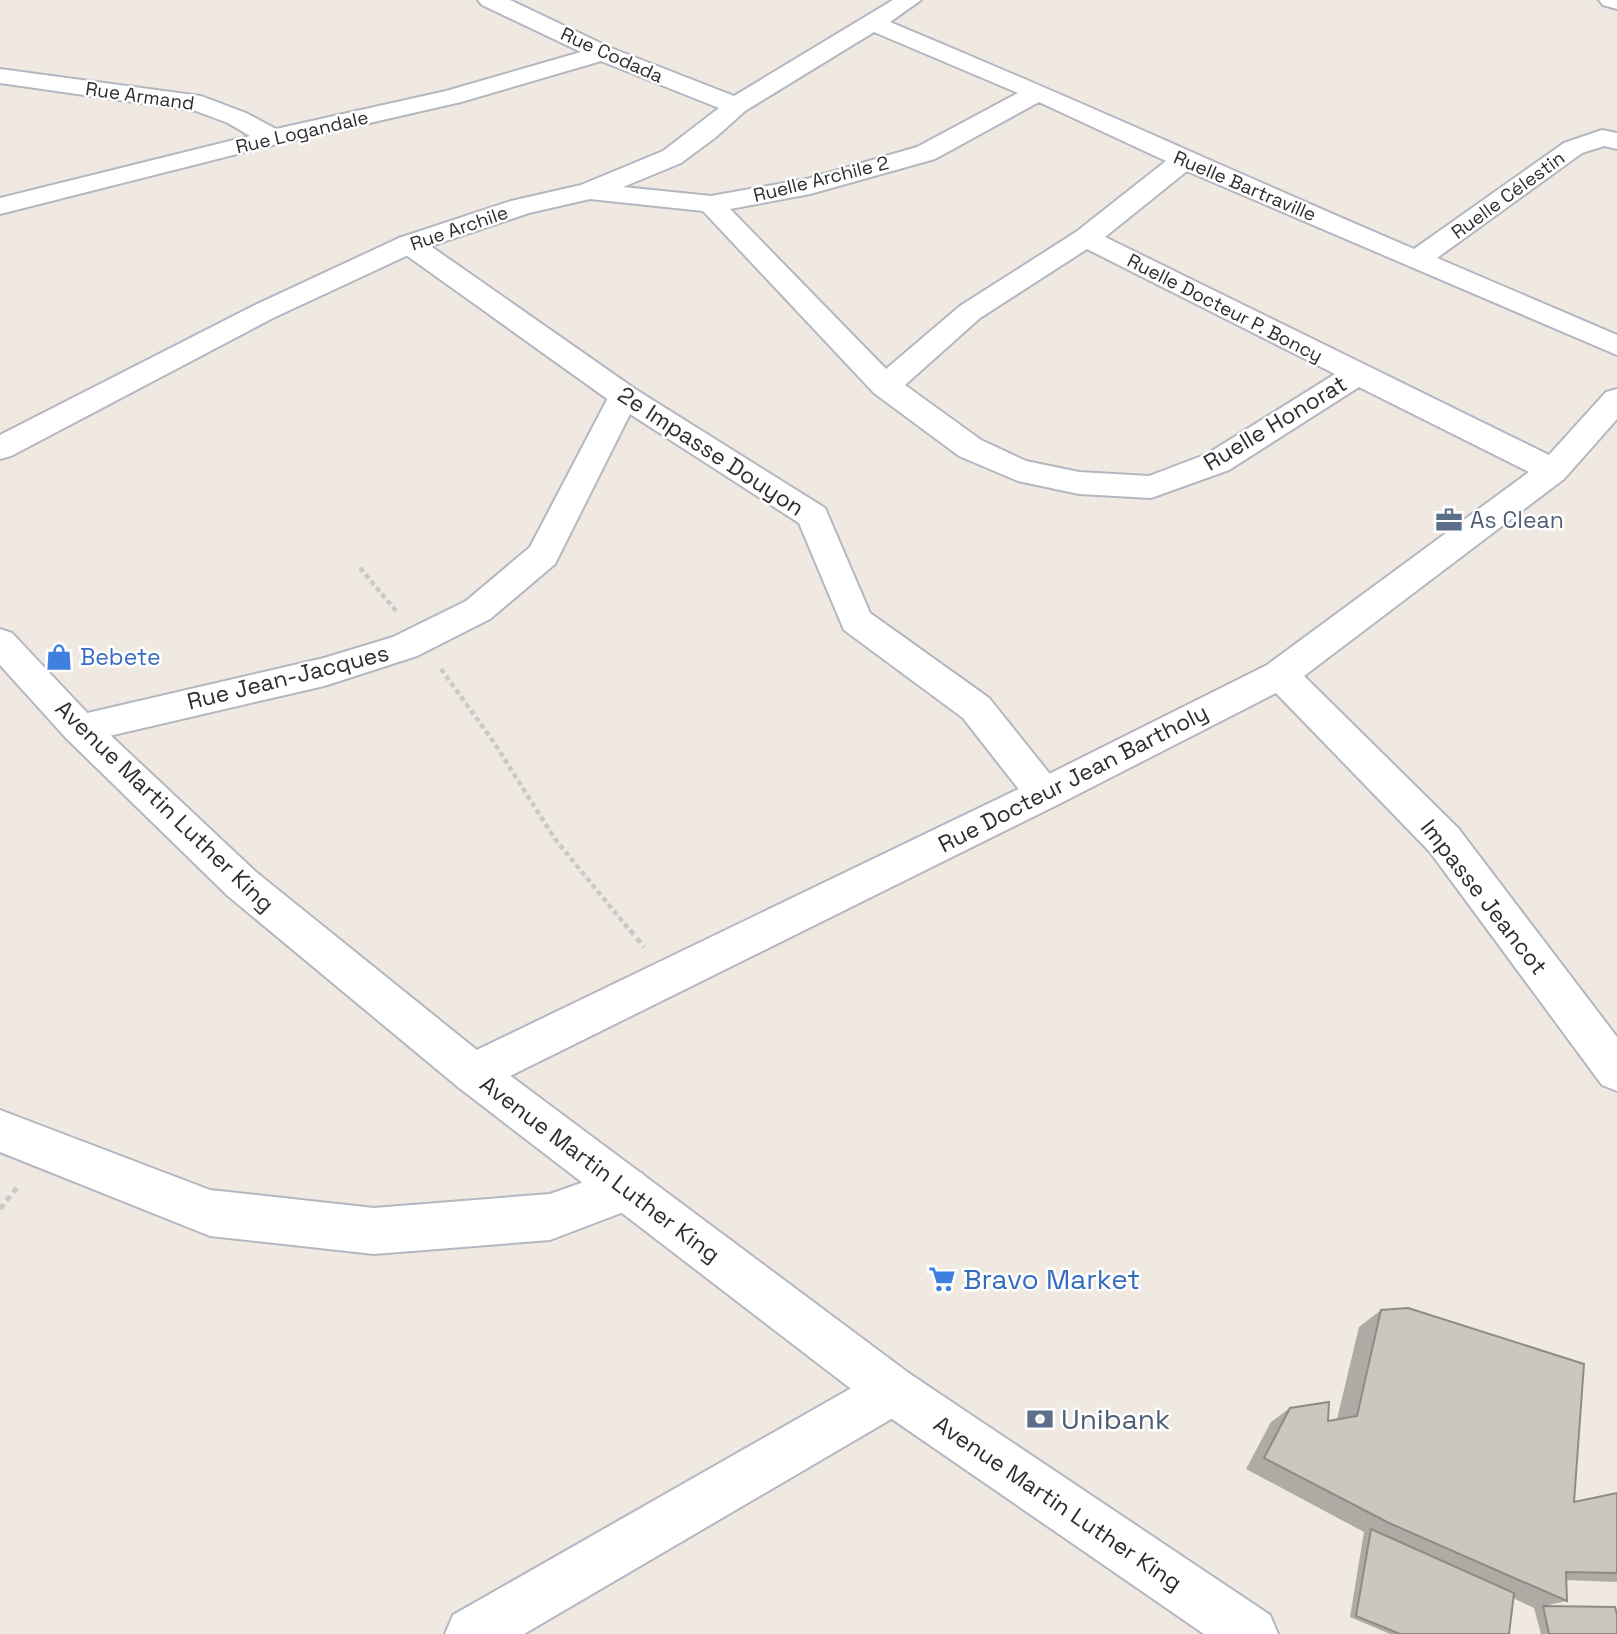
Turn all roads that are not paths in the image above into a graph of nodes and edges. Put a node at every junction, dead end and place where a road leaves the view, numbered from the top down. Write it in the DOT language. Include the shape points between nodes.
graph roads {
  1 [pos="490,0"];
  2 [pos="909,0"];
  3 [pos="1611,0"];
  4 [pos="1617,2"];
  5 [pos="873,23"];
  6 [pos="602,54"];
  7 [pos="0,76"];
  8 [pos="1038,92"];
  9 [pos="736,106"];
  10 [pos="272,138"];
  11 [pos="1610,140"];
  12 [pos="1184,160"];
  13 [pos="590,191"];
  14 [pos="711,204"];
  15 [pos="0,206"];
  16 [pos="1086,238"];
  17 [pos="409,244"];
  18 [pos="1418,259"];
  19 [pos="1617,346"];
  20 [pos="1357,374"];
  21 [pos="885,386"];
  22 [pos="624,396"];
  23 [pos="1617,399"];
  24 [pos="0,448"];
  25 [pos="1553,471"];
  26 [pos="0,642"];
  27 [pos="1280,675"];
  28 [pos="79,728"];
  29 [pos="1044,794"];
  30 [pos="1617,1072"];
  31 [pos="473,1073"];
  32 [pos="0,1132"];
  33 [pos="626,1189"];
  34 [pos="893,1391"];
  35 [pos="472,1634"];
  36 [pos="1251,1634"];
  1 -- 6 [label="street, Rue Codada"];
  2 -- 5 [label="street, Rue Archile"];
  3 -- 4 [label="street"];
  5 -- 8 [label="street, Ruelle Bartraville"];
  5 -- 9 [label="street, Rue Archile"];
  6 -- 9 [label="street, Rue Codada"];
  6 -- 10 [label="street, Rue Logandale" via="452,97"];
  7 -- 10 [label="street, Rue Armand" via="201,104"];
  8 -- 12 [label="street, Ruelle Bartraville"];
  8 -- 14 [label="street, Ruelle Archile 2" via="926,153 810,186"];
  9 -- 13 [label="street, Rue Archile" via="672,157"];
  10 -- 15 [label="street, Rue Logandale"];
  11 -- 18 [label="street, Ruelle Célestin" via="1573,148"];
  12 -- 16 [label="street"];
  12 -- 18 [label="street, Ruelle Bartraville"];
  13 -- 14 [label="street, Ruelle Archile 2"];
  13 -- 17 [label="street, Rue Archile" via="521,207"];
  14 -- 21 [label="street, Ruelle Honorat"];
  16 -- 20 [label="street, Ruelle Docteur P. Boncy"];
  16 -- 21 [label="street" via="970,312"];
  17 -- 22 [label="street, 2e Impasse Douyon"];
  17 -- 24 [label="street, Rue Archile" via="263,312"];
  18 -- 19 [label="street, Ruelle Bartraville"];
  20 -- 21 [label="street, Ruelle Honorat" via="1218,462 1151,487 1079,482 1018,470 970,448"];
  20 -- 25 [label="street, Ruelle Docteur P. Boncy"];
  22 -- 28 [label="street, Rue Jean-Jacques" via="543,555 478,610 405,647 324,672"];
  22 -- 29 [label="street, 2e Impasse Douyon" via="813,516 856,621 976,708"];
  23 -- 25 [label="street, Rue Docteur Jean Bartholy"];
  25 -- 27 [label="street, Rue Docteur Jean Bartholy"];
  26 -- 28 [label="street, Avenue Martin Luther King"];
  27 -- 29 [label="street, Rue Docteur Jean Bartholy"];
  27 -- 30 [label="street, Impasse Jeancot" via="1444,839"];
  28 -- 31 [label="street, Avenue Martin Luther King" via="242,884"];
  29 -- 31 [label="street, Rue Docteur Jean Bartholy"];
  31 -- 33 [label="street, Avenue Martin Luther King"];
  32 -- 33 [label="street" via="209,1213 374,1231 550,1217"];
  33 -- 34 [label="street, Avenue Martin Luther King"];
  34 -- 35 [label="street"];
  34 -- 36 [label="street, Avenue Martin Luther King"];
}
